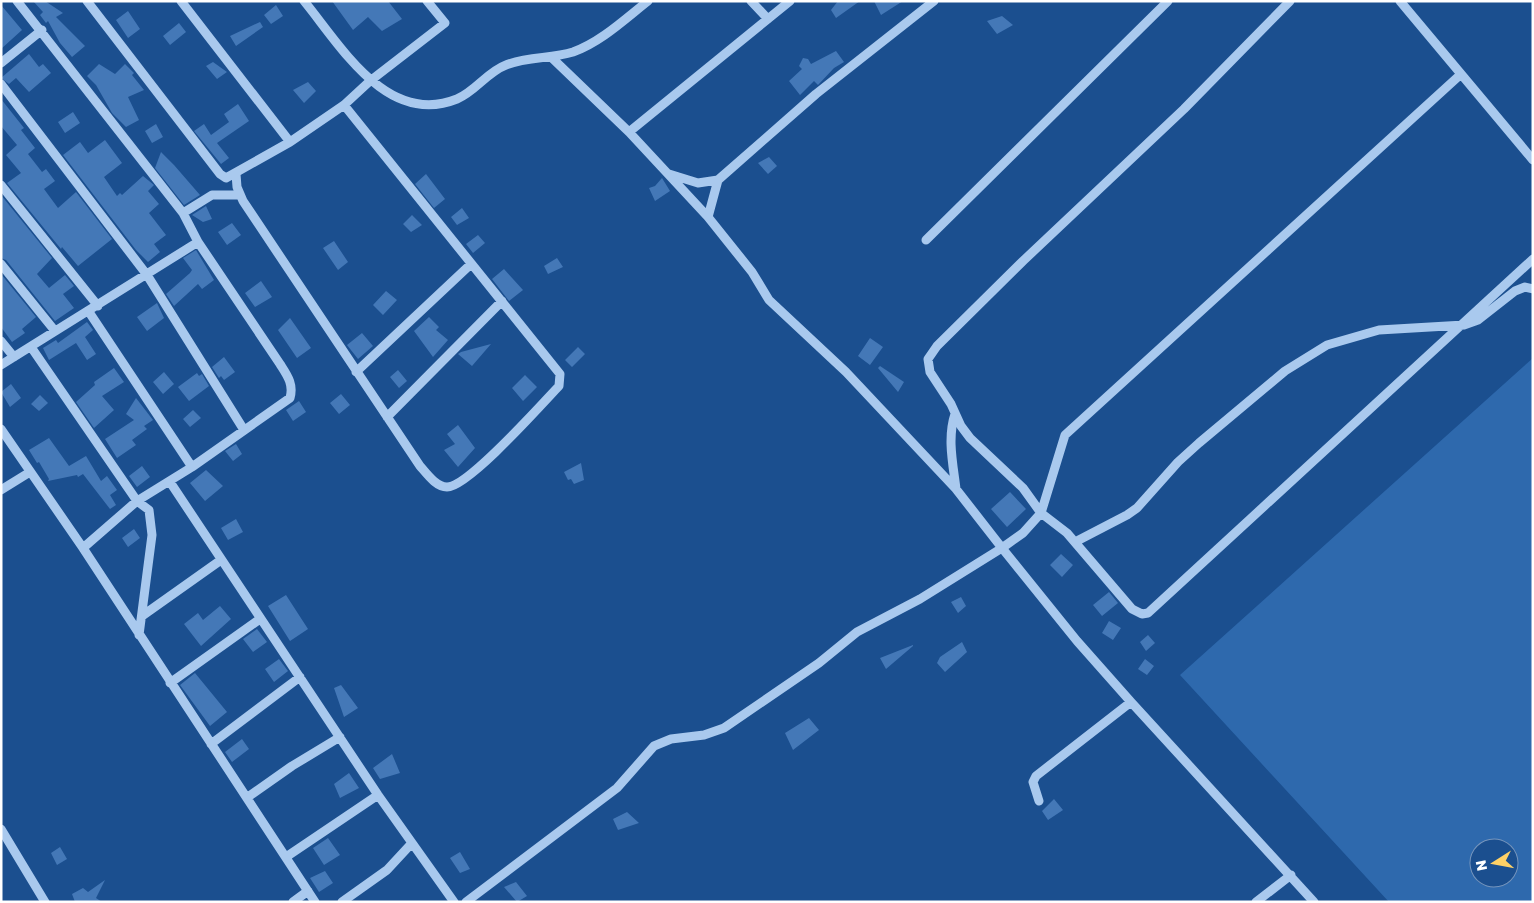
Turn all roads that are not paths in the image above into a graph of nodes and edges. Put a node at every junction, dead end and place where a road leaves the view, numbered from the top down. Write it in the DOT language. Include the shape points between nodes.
graph roads {
  1 [pos="17,1"];
  2 [pos="87,1"];
  3 [pos="181,1"];
  4 [pos="304,1"];
  5 [pos="427,1"];
  6 [pos="648,1"];
  7 [pos="751,1"];
  8 [pos="790,1"];
  9 [pos="934,1"];
  10 [pos="1168,1"];
  11 [pos="1290,1"];
  12 [pos="1400,1"];
  13 [pos="768,19"];
  14 [pos="42,30"];
  15 [pos="551,57"];
  16 [pos="1,63"];
  17 [pos="1460,75"];
  18 [pos="370,81"];
  19 [pos="1,84"];
  20 [pos="344,106"];
  21 [pos="629,132"];
  22 [pos="290,142"];
  23 [pos="1533,160"];
  24 [pos="667,173"];
  25 [pos="236,174"];
  26 [pos="718,180"];
  27 [pos="1,185"];
  28 [pos="240,195"];
  29 [pos="183,213"];
  30 [pos="708,217"];
  31 [pos="926,240"];
  32 [pos="198,242"];
  33 [pos="1533,259"];
  34 [pos="1,264"];
  35 [pos="471,264"];
  36 [pos="147,275"];
  37 [pos="1533,289"];
  38 [pos="502,301"];
  39 [pos="98,306"];
  40 [pos="89,312"];
  41 [pos="1459,326"];
  42 [pos="55,331"];
  43 [pos="1,341"];
  44 [pos="31,347"];
  45 [pos="14,356"];
  46 [pos="1,365"];
  47 [pos="356,372"];
  48 [pos="954,414"];
  49 [pos="386,417"];
  50 [pos="1,429"];
  51 [pos="244,430"];
  52 [pos="192,467"];
  53 [pos="30,472"];
  54 [pos="170,482"];
  55 [pos="956,489"];
  56 [pos="1,490"];
  57 [pos="137,501"];
  58 [pos="1041,514"];
  59 [pos="1075,542"];
  60 [pos="83,548"];
  61 [pos="1002,548"];
  62 [pos="221,560"];
  63 [pos="142,616"];
  64 [pos="260,619"];
  65 [pos="139,634"];
  66 [pos="300,677"];
  67 [pos="170,683"];
  68 [pos="1131,702"];
  69 [pos="340,737"];
  70 [pos="211,744"];
  71 [pos="378,795"];
  72 [pos="248,797"];
  73 [pos="1039,801"];
  74 [pos="1,829"];
  75 [pos="412,843"];
  76 [pos="286,857"];
  77 [pos="1291,875"];
  78 [pos="308,891"];
  79 [pos="45,902"];
  80 [pos="293,902"];
  81 [pos="315,902"];
  82 [pos="342,902"];
  83 [pos="454,902"];
  84 [pos="466,902"];
  85 [pos="1256,902"];
  86 [pos="1314,902"];
  1 -- 14 [label="street"];
  2 -- 25 [label="street" via="220,174 226,178"];
  3 -- 22 [label="street"];
  4 -- 18 [label="street"];
  5 -- 18 [label="street" via="445,23"];
  6 -- 15 [label="street" via="590,44"];
  7 -- 13 [label="street"];
  8 -- 13 [label="street"];
  9 -- 26 [label="street" via="816,94"];
  10 -- 31 [label="street"];
  11 -- 48 [label="street" via="1184,109 930,354 927,364 930,372 944,391"];
  12 -- 17 [label="street"];
  13 -- 21 [label="street"];
  14 -- 16 [label="street"];
  14 -- 29 [label="street"];
  15 -- 18 [label="street" via="506,65 466,94 441,104 400,100"];
  15 -- 21 [label="street"];
  17 -- 23 [label="street"];
  17 -- 58 [label="street" via="1065,435"];
  18 -- 20 [label="street"];
  19 -- 36 [label="street"];
  20 -- 22 [label="street"];
  20 -- 35 [label="street"];
  21 -- 24 [label="street"];
  22 -- 25 [label="street"];
  24 -- 26 [label="street" via="690,182"];
  24 -- 30 [label="street"];
  25 -- 28 [label="street"];
  26 -- 30 [label="street"];
  27 -- 39 [label="street"];
  28 -- 29 [label="street" via="212,194"];
  28 -- 47 [label="street"];
  29 -- 32 [label="street"];
  30 -- 55 [label="street" via="778,310 846,372"];
  32 -- 36 [label="street"];
  32 -- 51 [label="street" via="291,383 290,398"];
  33 -- 41 [label="street"];
  34 -- 42 [label="street"];
  35 -- 38 [label="street"];
  35 -- 47 [label="street"];
  36 -- 39 [label="street"];
  36 -- 51 [label="street"];
  37 -- 41 [label="street" via="1525,287 1515,291 1478,320"];
  38 -- 49 [label="street"];
  38 -- 49 [label="street" via="557,368 561,381 476,470 456,485 439,485 420,466"];
  39 -- 40 [label="street"];
  40 -- 42 [label="street"];
  40 -- 52 [label="street"];
  41 -- 59 [label="street" via="1379,330 1327,345 1285,371 1199,443 1136,508"];
  41 -- 59 [label="street" via="1148,613 1132,609"];
  42 -- 44 [label="street"];
  43 -- 45 [label="street"];
  44 -- 45 [label="street"];
  44 -- 57 [label="street"];
  45 -- 46 [label="street"];
  47 -- 49 [label="street"];
  48 -- 55 [label="street" via="951,449"];
  48 -- 58 [label="street" via="970,438 1023,488"];
  50 -- 53 [label="street"];
  51 -- 52 [label="street"];
  52 -- 54 [label="street"];
  53 -- 56 [label="street"];
  53 -- 60 [label="street"];
  54 -- 57 [label="street"];
  54 -- 62 [label="street"];
  55 -- 61 [label="street"];
  57 -- 60 [label="street"];
  57 -- 63 [label="street" via="149,510 152,535"];
  58 -- 59 [label="street" via="1058,524"];
  58 -- 61 [label="street"];
  60 -- 65 [label="street"];
  61 -- 68 [label="street"];
  61 -- 84 [label="street" via="920,599 857,632 819,663 724,728 704,735 671,739 654,746 617,788"];
  62 -- 63 [label="street"];
  62 -- 64 [label="street"];
  63 -- 65 [label="street"];
  64 -- 66 [label="street"];
  64 -- 67 [label="street"];
  65 -- 67 [label="street"];
  66 -- 69 [label="street"];
  66 -- 70 [label="street"];
  67 -- 70 [label="street"];
  68 -- 73 [label="street" via="1036,776 1033,782"];
  68 -- 77 [label="street"];
  69 -- 71 [label="street"];
  69 -- 72 [label="street"];
  70 -- 72 [label="street"];
  71 -- 75 [label="street"];
  71 -- 76 [label="street"];
  72 -- 76 [label="street"];
  74 -- 79 [label="street"];
  75 -- 82 [label="street" via="387,870"];
  75 -- 83 [label="street"];
  76 -- 78 [label="street"];
  77 -- 85 [label="street"];
  77 -- 86 [label="street"];
  78 -- 80 [label="street"];
  78 -- 81 [label="street"];
}
